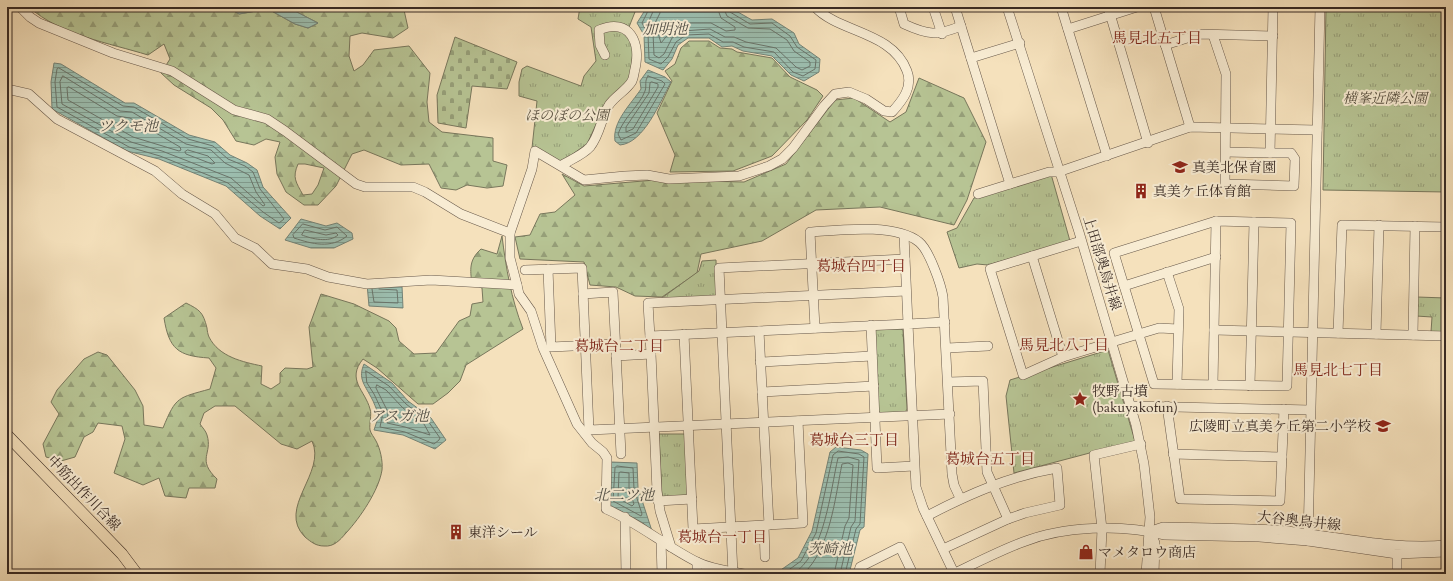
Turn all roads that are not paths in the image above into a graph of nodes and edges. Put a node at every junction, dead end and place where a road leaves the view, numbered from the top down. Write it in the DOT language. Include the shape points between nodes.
graph roads {
  1 [pos="20,7"];
  2 [pos="815,7"];
  3 [pos="899,7"];
  4 [pos="933,7"];
  5 [pos="955,7"];
  6 [pos="1007,7"];
  7 [pos="1062,7"];
  8 [pos="1137,7"];
  9 [pos="1154,7"];
  10 [pos="1273,7"];
  11 [pos="1320,7"];
  12 [pos="1109,11"];
  13 [pos="961,26"];
  14 [pos="1068,29"];
  15 [pos="942,34"];
  16 [pos="1213,35"];
  17 [pos="1273,36"];
  18 [pos="1020,43"];
  19 [pos="1165,45"];
  20 [pos="605,55"];
  21 [pos="970,58"];
  22 [pos="7,89"];
  23 [pos="1190,127"];
  24 [pos="1226,128"];
  25 [pos="1271,129"];
  26 [pos="1317,130"];
  27 [pos="1148,143"];
  28 [pos="1226,152"];
  29 [pos="1270,153"];
  30 [pos="1107,156"];
  31 [pos="562,166"];
  32 [pos="1058,172"];
  33 [pos="1010,184"];
  34 [pos="978,194"];
  35 [pos="1216,221"];
  36 [pos="1254,222"];
  37 [pos="1379,226"];
  38 [pos="1415,226"];
  39 [pos="1446,227"];
  40 [pos="510,233"];
  41 [pos="904,236"];
  42 [pos="1081,240"];
  43 [pos="1032,256"];
  44 [pos="1216,257"];
  45 [pos="905,259"];
  46 [pos="812,263"];
  47 [pos="525,270"];
  48 [pos="548,270"];
  49 [pos="1167,272"];
  50 [pos="517,285"];
  51 [pos="1124,286"];
  52 [pos="906,291"];
  53 [pos="583,294"];
  54 [pos="813,295"];
  55 [pos="720,300"];
  56 [pos="945,322"];
  57 [pos="908,324"];
  58 [pos="870,325"];
  59 [pos="815,328"];
  60 [pos="1178,330"];
  61 [pos="1214,330"];
  62 [pos="759,331"];
  63 [pos="1252,331"];
  64 [pos="722,332"];
  65 [pos="1289,332"];
  66 [pos="1312,332"];
  67 [pos="1338,333"];
  68 [pos="684,334"];
  69 [pos="1139,334"];
  70 [pos="1376,334"];
  71 [pos="1413,335"];
  72 [pos="650,336"];
  73 [pos="1446,336"];
  74 [pos="1112,342"];
  75 [pos="615,344"];
  76 [pos="586,345"];
  77 [pos="988,346"];
  78 [pos="946,348"];
  79 [pos="651,354"];
  80 [pos="616,356"];
  81 [pos="872,356"];
  82 [pos="1063,357"];
  83 [pos="760,362"];
  84 [pos="948,382"];
  85 [pos="1176,384"];
  86 [pos="1213,385"];
  87 [pos="874,386"];
  88 [pos="1250,386"];
  89 [pos="762,392"];
  90 [pos="1131,406"];
  91 [pos="1167,406"];
  92 [pos="1284,409"];
  93 [pos="1310,410"];
  94 [pos="950,414"];
  95 [pos="912,415"];
  96 [pos="875,417"];
  97 [pos="798,421"];
  98 [pos="763,423"];
  99 [pos="726,424"];
  100 [pos="688,426"];
  101 [pos="654,428"];
  102 [pos="620,430"];
  103 [pos="7,435"];
  104 [pos="1141,444"];
  105 [pos="621,454"];
  106 [pos="1173,454"];
  107 [pos="1282,457"];
  108 [pos="914,466"];
  109 [pos="992,485"];
  110 [pos="960,498"];
  111 [pos="692,499"];
  112 [pos="658,501"];
  113 [pos="927,516"];
  114 [pos="625,517"];
  115 [pos="1008,519"];
  116 [pos="766,525"];
  117 [pos="731,527"];
  118 [pos="1102,529"];
  119 [pos="1150,531"];
  120 [pos="1307,538"];
  121 [pos="661,540"];
  122 [pos="1446,545"];
  123 [pos="671,547"];
  124 [pos="943,549"];
  125 [pos="1446,552"];
  126 [pos="1397,554"];
  127 [pos="765,557"];
  128 [pos="697,562"];
  129 [pos="733,573"];
  130 [pos="136,574"];
  131 [pos="626,574"];
  132 [pos="662,574"];
  133 [pos="697,574"];
  134 [pos="744,574"];
  135 [pos="858,574"];
  136 [pos="913,574"];
  137 [pos="954,574"];
  138 [pos="1100,574"];
  139 [pos="1146,574"];
  140 [pos="1154,574"];
  141 [pos="1397,574"];
  1 -- 40 [label="street" via="39,23 113,53 172,71 234,110 267,120 356,184 365,187 412,186 461,214"];
  2 -- 31 [label="street" via="831,18 880,41 902,61 910,80 907,92 892,112 884,111 849,92 835,94 782,159 739,176 669,179 647,175 584,180"];
  3 -- 15 [label="street" via="904,24 919,31"];
  4 -- 15 [label="street"];
  5 -- 13 [label="street"];
  6 -- 18 [label="street, 上田部奥鳥井線"];
  7 -- 14 [label="street"];
  8 -- 12 [label="street"];
  9 -- 19 [label="street"];
  10 -- 17 [label="street"];
  11 -- 26 [label="street"];
  12 -- 14 [label="street"];
  12 -- 27 [label="street"];
  13 -- 15 [label="street"];
  13 -- 21 [label="street"];
  14 -- 30 [label="street"];
  16 -- 17 [label="street"];
  16 -- 19 [label="street" via="1200,34"];
  16 -- 24 [label="street" via="1226,74"];
  17 -- 25 [label="street"];
  18 -- 21 [label="street"];
  18 -- 32 [label="street, 上田部奥鳥井線"];
  19 -- 23 [label="street"];
  20 -- 31 [label="street" via="600,45 599,30 612,27 628,31 637,47 632,81 609,106 589,148"];
  21 -- 33 [label="street"];
  22 -- 50 [label="street" via="29,94 71,128 155,170 182,194 215,214 235,238 255,248 272,264 307,269 328,277 367,284 431,280"];
  23 -- 24 [label="street"];
  23 -- 27 [label="street"];
  24 -- 25 [label="street"];
  24 -- 28 [label="street"];
  25 -- 26 [label="street"];
  25 -- 29 [label="street"];
  26 -- 66 [label="street"];
  27 -- 30 [label="street"];
  28 -- 29 [label="street"];
  28 -- 29 [label="street" via="1225,184 1294,186 1295,159 1291,153"];
  30 -- 32 [label="street"];
  31 -- 40 [label="street" via="535,151 532,169"];
  32 -- 33 [label="street" via="1049,172"];
  32 -- 42 [label="street, 上田部奥鳥井線"];
  33 -- 34 [label="street"];
  35 -- 36 [label="street"];
  35 -- 44 [label="street"];
  35 -- 51 [label="street" via="1114,253"];
  36 -- 63 [label="street"];
  36 -- 65 [label="street" via="1291,223"];
  37 -- 38 [label="street"];
  37 -- 67 [label="street" via="1342,225"];
  37 -- 70 [label="street"];
  38 -- 39 [label="street"];
  38 -- 71 [label="street"];
  40 -- 50 [label="street" via="510,258"];
  41 -- 45 [label="street"];
  41 -- 46 [label="street" via="870,229 810,232"];
  41 -- 56 [label="street" via="919,242 925,250 942,290"];
  42 -- 43 [label="street"];
  42 -- 74 [label="street, 上田部奥鳥井線"];
  43 -- 82 [label="street"];
  43 -- 82 [label="street" via="990,269 1023,375"];
  44 -- 49 [label="street"];
  44 -- 61 [label="street"];
  45 -- 46 [label="street"];
  45 -- 52 [label="street"];
  46 -- 54 [label="street"];
  46 -- 55 [label="street" via="719,268"];
  47 -- 48 [label="street"];
  48 -- 53 [label="street" via="582,268"];
  48 -- 76 [label="street" via="551,347"];
  49 -- 51 [label="street"];
  49 -- 60 [label="street" via="1179,309"];
  50 -- 114 [label="street" via="519,294 529,306 543,348 577,424 607,458 606,509"];
  51 -- 69 [label="street"];
  52 -- 54 [label="street"];
  52 -- 57 [label="street"];
  53 -- 75 [label="street" via="613,292"];
  53 -- 76 [label="street"];
  54 -- 55 [label="street"];
  54 -- 59 [label="street"];
  55 -- 64 [label="street"];
  55 -- 72 [label="street" via="648,303"];
  56 -- 57 [label="street"];
  56 -- 78 [label="street"];
  57 -- 58 [label="street"];
  57 -- 95 [label="street"];
  58 -- 59 [label="street"];
  58 -- 81 [label="street"];
  59 -- 62 [label="street"];
  60 -- 69 [label="street" via="1159,328"];
  60 -- 85 [label="street"];
  61 -- 63 [label="street"];
  61 -- 86 [label="street"];
  62 -- 64 [label="street"];
  62 -- 83 [label="street"];
  63 -- 65 [label="street"];
  63 -- 88 [label="street"];
  64 -- 68 [label="street"];
  64 -- 99 [label="street"];
  65 -- 66 [label="street"];
  65 -- 88 [label="street" via="1287,386"];
  66 -- 67 [label="street"];
  66 -- 93 [label="street"];
  67 -- 70 [label="street"];
  68 -- 72 [label="street"];
  68 -- 100 [label="street"];
  69 -- 74 [label="street"];
  69 -- 85 [label="street" via="1154,384"];
  70 -- 71 [label="street"];
  71 -- 73 [label="street"];
  72 -- 79 [label="street"];
  74 -- 82 [label="street"];
  74 -- 90 [label="street, 上田部奥鳥井線"];
  75 -- 76 [label="street"];
  75 -- 80 [label="street"];
  76 -- 102 [label="street" via="589,430"];
  77 -- 78 [label="street"];
  78 -- 84 [label="street"];
  79 -- 80 [label="street"];
  79 -- 101 [label="street"];
  80 -- 102 [label="street"];
  81 -- 83 [label="street"];
  81 -- 87 [label="street"];
  83 -- 89 [label="street"];
  84 -- 94 [label="street"];
  84 -- 109 [label="street" via="983,382 986,465"];
  85 -- 86 [label="street"];
  86 -- 88 [label="street"];
  87 -- 89 [label="street"];
  87 -- 96 [label="street"];
  89 -- 98 [label="street"];
  90 -- 91 [label="street"];
  90 -- 104 [label="street, 上田部奥鳥井線"];
  91 -- 92 [label="street"];
  91 -- 106 [label="street"];
  92 -- 93 [label="street"];
  92 -- 107 [label="street"];
  93 -- 120 [label="street"];
  94 -- 95 [label="street"];
  94 -- 110 [label="street" via="953,480"];
  95 -- 96 [label="street"];
  95 -- 108 [label="street"];
  96 -- 97 [label="street"];
  96 -- 108 [label="street" via="877,468"];
  97 -- 98 [label="street"];
  97 -- 116 [label="street" via="803,523"];
  98 -- 99 [label="street"];
  98 -- 116 [label="street"];
  99 -- 100 [label="street"];
  99 -- 117 [label="street"];
  100 -- 101 [label="street"];
  100 -- 111 [label="street"];
  101 -- 102 [label="street"];
  101 -- 112 [label="street"];
  102 -- 105 [label="street"];
  103 -- 130 [label="main road, 中筋出作川合線" via="122,554"];
  104 -- 118 [label="street" via="1094,455"];
  104 -- 119 [label="street, 上田部奥鳥井線" via="1149,499"];
  106 -- 107 [label="street"];
  106 -- 107 [label="street" via="1180,499 1280,501"];
  108 -- 113 [label="street" via="918,494"];
  109 -- 110 [label="street"];
  109 -- 115 [label="street"];
  109 -- 115 [label="street" via="1057,468 1060,505"];
  110 -- 113 [label="street"];
  111 -- 112 [label="street"];
  111 -- 117 [label="street" via="693,529"];
  112 -- 123 [label="street"];
  113 -- 124 [label="street"];
  114 -- 121 [label="street"];
  114 -- 131 [label="street"];
  115 -- 124 [label="street"];
  116 -- 117 [label="street"];
  116 -- 127 [label="street"];
  117 -- 129 [label="street"];
  118 -- 119 [label="street"];
  118 -- 137 [label="street" via="1066,531 1041,536 1006,548"];
  118 -- 138 [label="street"];
  119 -- 120 [label="street" via="1164,535"];
  119 -- 139 [label="street"];
  119 -- 140 [label="street" via="1155,543"];
  120 -- 122 [label="street, 大谷奥鳥井線" via="1414,546"];
  120 -- 126 [label="street"];
  121 -- 123 [label="street"];
  121 -- 132 [label="street"];
  123 -- 128 [label="street"];
  124 -- 137 [label="street"];
  125 -- 126 [label="street"];
  126 -- 141 [label="street"];
  128 -- 129 [label="street"];
  128 -- 133 [label="street"];
  129 -- 134 [label="street"];
  135 -- 136 [label="street" via="860,567 900,547"];
}
